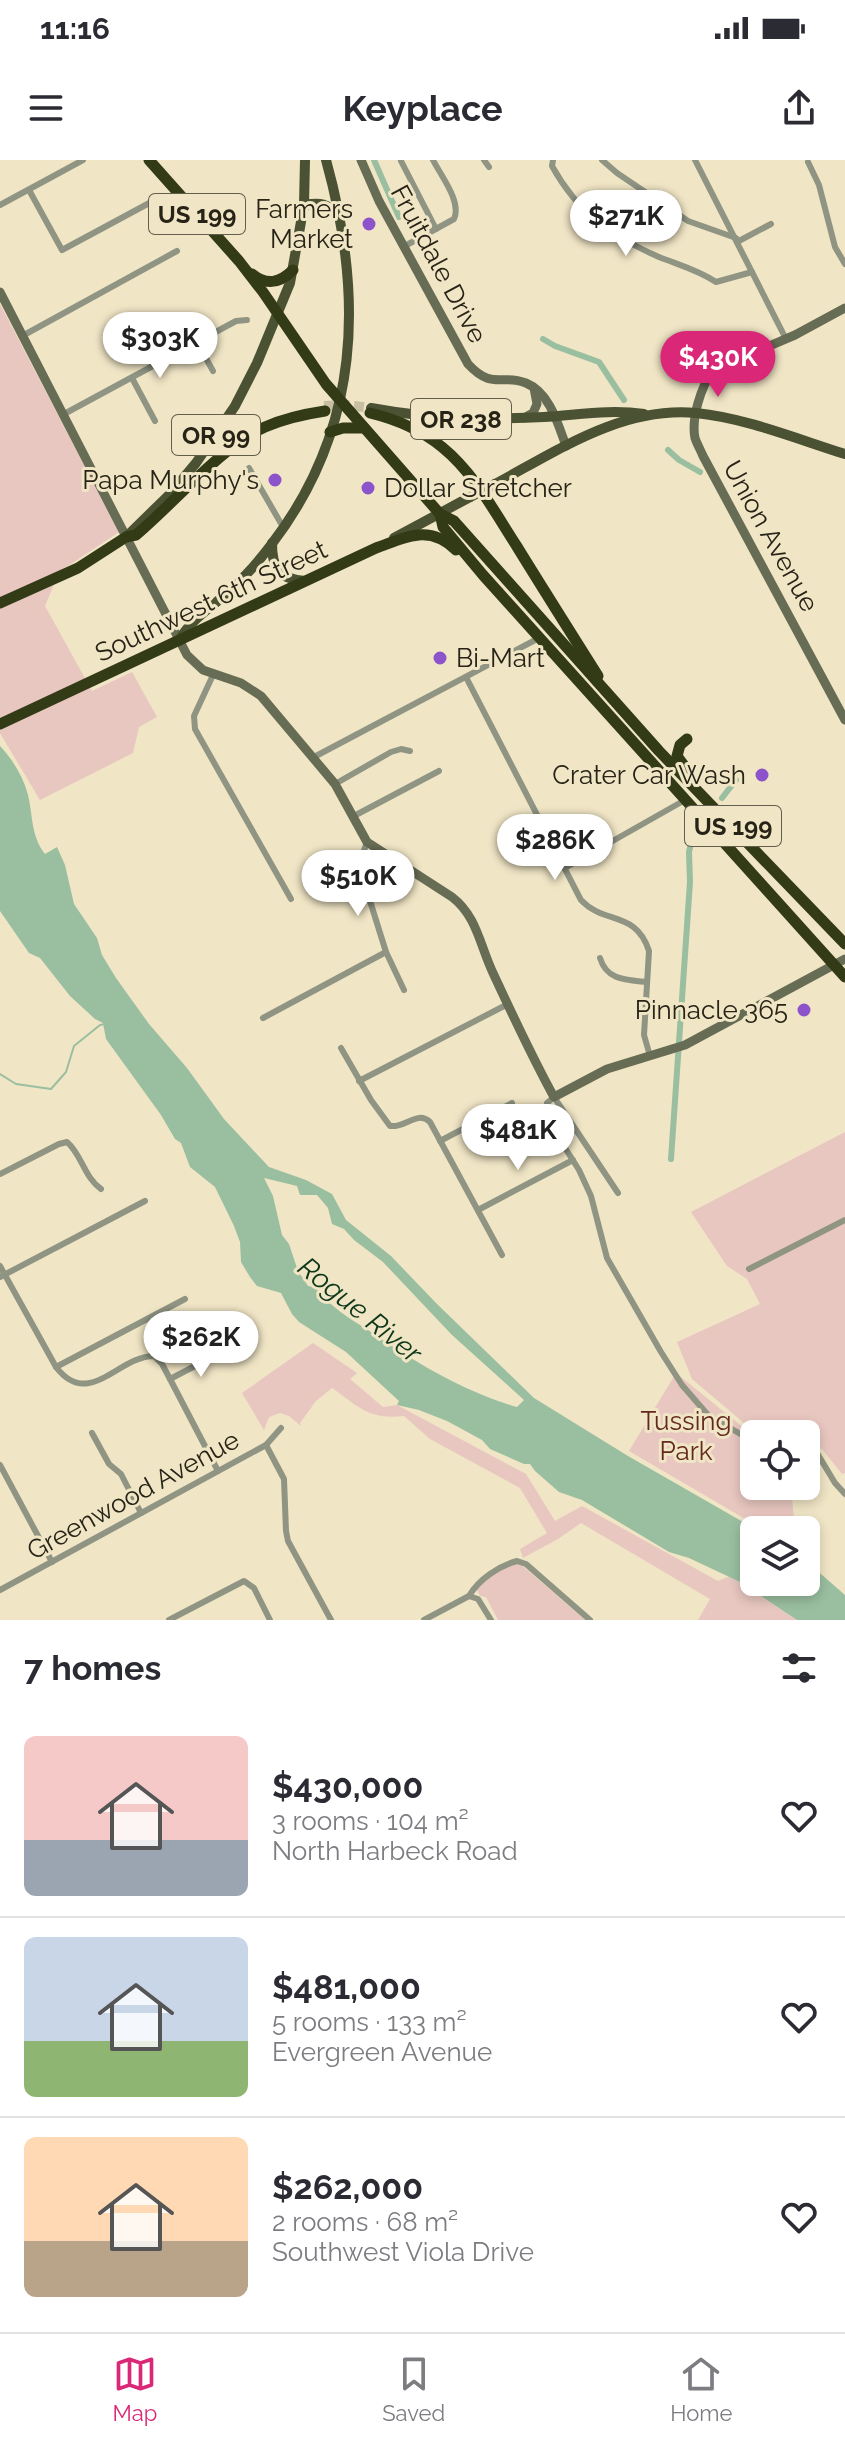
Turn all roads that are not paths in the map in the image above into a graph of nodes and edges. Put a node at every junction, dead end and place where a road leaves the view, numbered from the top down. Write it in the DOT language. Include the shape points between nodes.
graph roads {
  1 [pos="83,160"];
  2 [pos="149,160"];
  3 [pos="305,160"];
  4 [pos="326,160"];
  5 [pos="361,160"];
  6 [pos="433,160"];
  7 [pos="553,160"];
  8 [pos="602,160"];
  9 [pos="695,160"];
  10 [pos="401,161"];
  11 [pos="808,162"];
  12 [pos="29,190"];
  13 [pos="153,201"];
  14 [pos="0,205"];
  15 [pos="304,205"];
  16 [pos="341,221"];
  17 [pos="771,224"];
  18 [pos="436,229"];
  19 [pos="737,240"];
  20 [pos="403,247"];
  21 [pos="177,251"];
  22 [pos="845,264"];
  23 [pos="245,268"];
  24 [pos="293,270"];
  25 [pos="752,272"];
  26 [pos="0,292"];
  27 [pos="845,308"];
  28 [pos="278,313"];
  29 [pos="247,320"];
  30 [pos="24,335"];
  31 [pos="786,339"];
  32 [pos="197,342"];
  33 [pos="213,371"];
  34 [pos="132,378"];
  35 [pos="534,388"];
  36 [pos="339,399"];
  37 [pos="324,408"];
  38 [pos="370,410"];
  39 [pos="696,413"];
  40 [pos="64,414"];
  41 [pos="649,414"];
  42 [pos="555,417"];
  43 [pos="523,418"];
  44 [pos="155,421"];
  45 [pos="364,428"];
  46 [pos="330,432"];
  47 [pos="566,446"];
  48 [pos="845,454"];
  49 [pos="249,468"];
  50 [pos="440,514"];
  51 [pos="283,527"];
  52 [pos="126,537"];
  53 [pos="272,543"];
  54 [pos="376,548"];
  55 [pos="483,575"];
  56 [pos="307,581"];
  57 [pos="0,603"];
  58 [pos="539,638"];
  59 [pos="179,641"];
  60 [pos="213,675"];
  61 [pos="466,677"];
  62 [pos="621,710"];
  63 [pos="845,719"];
  64 [pos="0,724"];
  65 [pos="687,739"];
  66 [pos="410,751"];
  67 [pos="314,757"];
  68 [pos="439,771"];
  69 [pos="335,784"];
  70 [pos="685,800"];
  71 [pos="352,817"];
  72 [pos="745,839"];
  73 [pos="367,842"];
  74 [pos="565,868"];
  75 [pos="291,899"];
  76 [pos="845,944"];
  77 [pos="386,952"];
  78 [pos="600,958"];
  79 [pos="840,962"];
  80 [pos="845,977"];
  81 [pos="647,982"];
  82 [pos="404,990"];
  83 [pos="508,1004"];
  84 [pos="263,1018"];
  85 [pos="341,1048"];
  86 [pos="650,1056"];
  87 [pos="359,1081"];
  88 [pos="554,1097"];
  89 [pos="512,1103"];
  90 [pos="440,1141"];
  91 [pos="573,1160"];
  92 [pos="0,1174"];
  93 [pos="101,1189"];
  94 [pos="618,1193"];
  95 [pos="145,1201"];
  96 [pos="478,1210"];
  97 [pos="845,1220"];
  98 [pos="502,1255"];
  99 [pos="0,1266"];
  100 [pos="749,1269"];
  101 [pos="2,1276"];
  102 [pos="185,1299"];
  103 [pos="218,1354"];
  104 [pos="56,1367"];
  105 [pos="170,1379"];
  106 [pos="281,1428"];
  107 [pos="92,1433"];
  108 [pos="740,1434"];
  109 [pos="266,1445"];
  110 [pos="820,1458"];
  111 [pos="0,1465"];
  112 [pos="218,1471"];
  113 [pos="845,1494"];
  114 [pos="141,1513"];
  115 [pos="52,1562"];
  116 [pos="0,1590"];
  117 [pos="469,1596"];
  118 [pos="169,1620"];
  119 [pos="270,1620"];
  120 [pos="331,1620"];
  121 [pos="424,1620"];
  122 [pos="491,1620"];
  123 [pos="590,1620"];
  1 -- 12 [label="street"];
  2 -- 23 [label="highway, US 199"];
  3 -- 15 [label="main road, OR 99"];
  4 -- 16 [label="main road"];
  5 -- 20 [label="street, Fruitdale Drive"];
  6 -- 18 [label="street" via="457,209 454,219"];
  7 -- 25 [label="street" via="565,189 594,220 623,240 716,282"];
  8 -- 19 [label="street" via="688,221"];
  9 -- 19 [label="street"];
  10 -- 18 [label="street"];
  11 -- 22 [label="street"];
  12 -- 13 [label="street" via="62,250"];
  12 -- 14 [label="street"];
  15 -- 16 [label="main road" via="329,206"];
  15 -- 24 [label="main road, OR 99"];
  16 -- 36 [label="main road" via="350,314"];
  17 -- 19 [label="street"];
  18 -- 20 [label="street"];
  19 -- 25 [label="street"];
  20 -- 35 [label="street, Fruitdale Drive" via="468,364 485,378 526,382"];
  21 -- 30 [label="street"];
  23 -- 24 [label="highway" via="258,279 273,282"];
  23 -- 28 [label="highway, US 199"];
  24 -- 28 [label="main road, OR 99"];
  25 -- 31 [label="street"];
  26 -- 30 [label="street"];
  27 -- 31 [label="street"];
  28 -- 36 [label="highway, US 199"];
  28 -- 52 [label="main road, OR 99" via="217,435 182,481"];
  29 -- 32 [label="street"];
  30 -- 40 [label="street"];
  31 -- 39 [label="street" via="713,370"];
  32 -- 33 [label="street"];
  32 -- 34 [label="street"];
  34 -- 40 [label="street"];
  34 -- 44 [label="street"];
  35 -- 42 [label="street"];
  35 -- 43 [label="street" via="536,409"];
  36 -- 45 [label="highway, US 199"];
  36 -- 46 [label="main road"];
  37 -- 52 [label="highway" via="265,427 216,462 136,535"];
  38 -- 43 [label="main road, OR 238" via="430,418"];
  38 -- 62 [label="highway" via="418,431 464,468"];
  39 -- 41 [label="main road, OR 238"];
  39 -- 48 [label="main road, OR 238"];
  39 -- 63 [label="street, Union Avenue" via="695,438 703,456"];
  40 -- 52 [label="street"];
  41 -- 42 [label="main road, OR 238" via="615,411"];
  41 -- 47 [label="main road, OR 238"];
  42 -- 43 [label="main road, OR 238"];
  42 -- 47 [label="street"];
  45 -- 46 [label="highway"];
  45 -- 50 [label="highway, US 199"];
  46 -- 51 [label="main road" via="317,468"];
  47 -- 50 [label="main road, OR 238, bridge"];
  49 -- 51 [label="street"];
  50 -- 54 [label="main road, Southwest 6th Street / OR 238"];
  50 -- 55 [label="highway, US 199" via="443,527"];
  50 -- 62 [label="highway, US 199" via="454,521"];
  51 -- 53 [label="main road"];
  52 -- 57 [label="highway, OR 99" via="78,568"];
  52 -- 59 [label="street"];
  53 -- 56 [label="main road" via="275,567 292,580"];
  53 -- 59 [label="main road" via="230,591 187,626"];
  54 -- 55 [label="highway" via="419,533 435,536"];
  54 -- 56 [label="highway, Southwest 6th Street / OR 238"];
  55 -- 58 [label="highway, US 199"];
  56 -- 59 [label="highway, Southwest 6th Street / OR 238"];
  58 -- 61 [label="street"];
  58 -- 70 [label="highway, US 199"];
  59 -- 60 [label="street" via="192,661"];
  59 -- 64 [label="highway, Southwest 6th Street"];
  60 -- 67 [label="street" via="261,696"];
  60 -- 75 [label="street" via="194,716 195,729"];
  61 -- 67 [label="street"];
  61 -- 74 [label="street"];
  62 -- 72 [label="highway, US 199"];
  65 -- 72 [label="highway" via="677,756 681,764 727,811"];
  66 -- 69 [label="street" via="391,752"];
  67 -- 69 [label="street"];
  68 -- 71 [label="street"];
  69 -- 71 [label="street"];
  70 -- 74 [label="street"];
  70 -- 79 [label="highway, US 199"];
  71 -- 73 [label="street"];
  72 -- 76 [label="highway, US 199"];
  73 -- 77 [label="street" via="362,869"];
  73 -- 83 [label="street" via="464,908"];
  74 -- 81 [label="street" via="586,905 631,923 641,933 649,951"];
  77 -- 82 [label="street"];
  77 -- 84 [label="street"];
  78 -- 81 [label="street" via="612,976"];
  79 -- 80 [label="highway, US 199"];
  79 -- 86 [label="street" via="694,1041"];
  81 -- 86 [label="street" via="644,1035"];
  83 -- 87 [label="street"];
  83 -- 88 [label="street"];
  85 -- 87 [label="street"];
  86 -- 88 [label="street" via="607,1069"];
  87 -- 90 [label="street" via="390,1126 423,1117"];
  88 -- 91 [label="street" via="545,1116"];
  88 -- 94 [label="street"];
  89 -- 90 [label="street"];
  90 -- 96 [label="street"];
  91 -- 96 [label="street"];
  91 -- 108 [label="street" via="591,1196 607,1258 661,1352 708,1415"];
  92 -- 93 [label="street" via="67,1142"];
  95 -- 101 [label="street"];
  96 -- 98 [label="street"];
  97 -- 100 [label="street"];
  99 -- 101 [label="street"];
  101 -- 104 [label="street"];
  102 -- 104 [label="street"];
  103 -- 105 [label="street"];
  104 -- 105 [label="street" via="72,1382 84,1384 154,1356"];
  105 -- 112 [label="street"];
  106 -- 109 [label="street, Greenwood Avenue"];
  107 -- 114 [label="street"];
  109 -- 112 [label="street, Greenwood Avenue"];
  109 -- 120 [label="street" via="284,1479 288,1541"];
  110 -- 113 [label="street"];
  111 -- 115 [label="street"];
  112 -- 114 [label="street, Greenwood Avenue"];
  114 -- 115 [label="street, Greenwood Avenue"];
  115 -- 116 [label="street, Greenwood Avenue"];
  117 -- 121 [label="street"];
  117 -- 122 [label="street" via="478,1599"];
  117 -- 123 [label="street" via="496,1569 517,1561"];
  118 -- 119 [label="street" via="244,1581 254,1588"];
}
